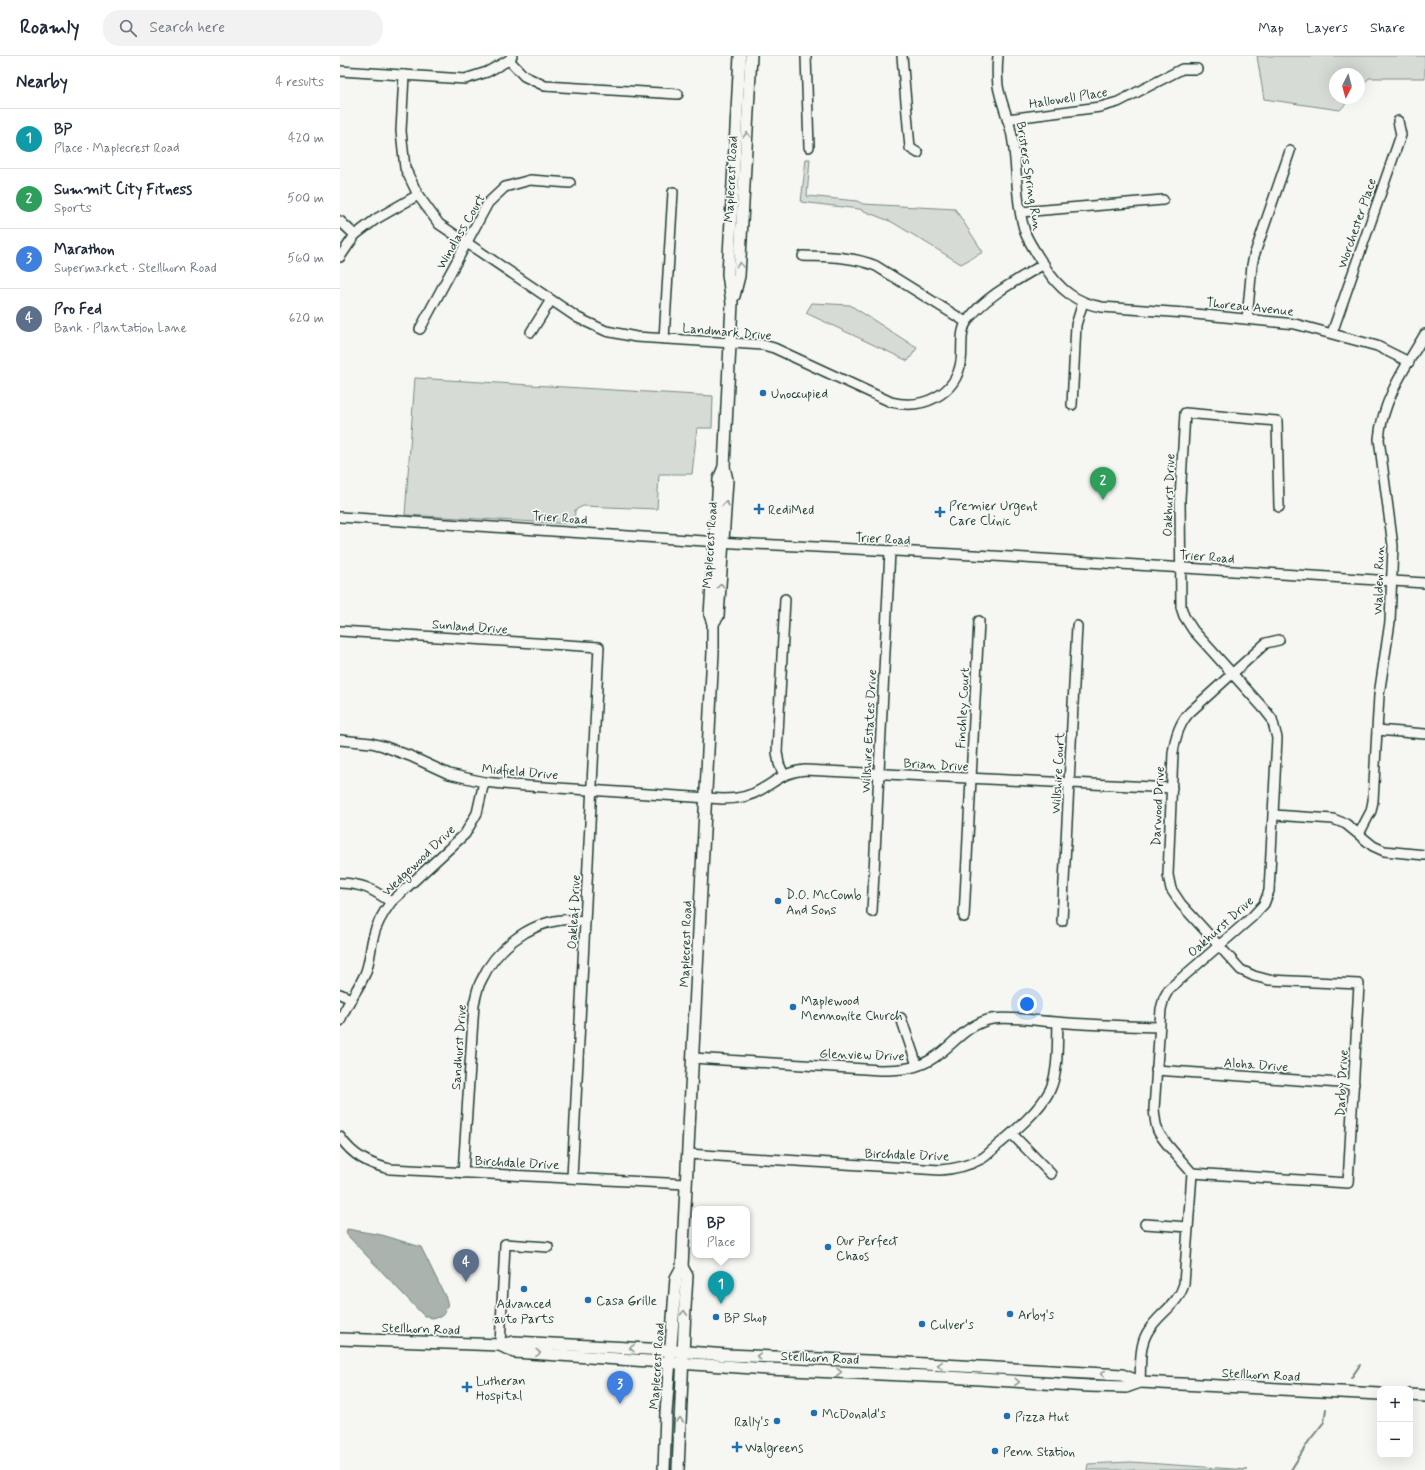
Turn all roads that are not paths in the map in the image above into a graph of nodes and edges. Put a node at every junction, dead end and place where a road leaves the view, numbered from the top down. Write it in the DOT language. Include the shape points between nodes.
graph roads {
  1 [pos="740,56"];
  2 [pos="751,56"];
  3 [pos="806,56"];
  4 [pos="902,56"];
  5 [pos="998,56"];
  6 [pos="510,58"];
  7 [pos="1197,69"];
  8 [pos="340,71"];
  9 [pos="404,75"];
  10 [pos="678,94"];
  11 [pos="1007,119"];
  12 [pos="1398,121"];
  13 [pos="809,147"];
  14 [pos="1290,151"];
  15 [pos="918,152"];
  16 [pos="570,183"];
  17 [pos="673,192"];
  18 [pos="418,195"];
  19 [pos="1163,200"];
  20 [pos="1021,212"];
  21 [pos="340,221"];
  22 [pos="356,236"];
  23 [pos="466,243"];
  24 [pos="803,256"];
  25 [pos="340,257"];
  26 [pos="1044,264"];
  27 [pos="551,300"];
  28 [pos="1083,302"];
  29 [pos="732,303"];
  30 [pos="1247,319"];
  31 [pos="966,322"];
  32 [pos="420,329"];
  33 [pos="531,332"];
  34 [pos="1332,333"];
  35 [pos="1425,334"];
  36 [pos="664,339"];
  37 [pos="730,342"];
  38 [pos="1409,362"];
  39 [pos="1072,404"];
  40 [pos="1279,507"];
  41 [pos="340,517"];
  42 [pos="719,541"];
  43 [pos="890,551"];
  44 [pos="1180,567"];
  45 [pos="1391,581"];
  46 [pos="1425,583"];
  47 [pos="785,599"];
  48 [pos="979,621"];
  49 [pos="1077,626"];
  50 [pos="340,631"];
  51 [pos="1280,640"];
  52 [pos="599,647"];
  53 [pos="1232,673"];
  54 [pos="1377,730"];
  55 [pos="1425,734"];
  56 [pos="340,740"];
  57 [pos="784,774"];
  58 [pos="878,774"];
  59 [pos="972,779"];
  60 [pos="484,782"];
  61 [pos="1070,783"];
  62 [pos="1172,788"];
  63 [pos="593,790"];
  64 [pos="705,798"];
  65 [pos="1274,815"];
  66 [pos="1359,834"];
  67 [pos="1425,855"];
  68 [pos="340,883"];
  69 [pos="391,902"];
  70 [pos="872,912"];
  71 [pos="964,917"];
  72 [pos="585,921"];
  73 [pos="1062,921"];
  74 [pos="1219,945"];
  75 [pos="1359,984"];
  76 [pos="340,994"];
  77 [pos="351,999"];
  78 [pos="901,1018"];
  79 [pos="340,1021"];
  80 [pos="1058,1022"];
  81 [pos="1159,1027"];
  82 [pos="693,1058"];
  83 [pos="917,1065"];
  84 [pos="1156,1070"];
  85 [pos="1354,1084"];
  86 [pos="1012,1134"];
  87 [pos="340,1137"];
  88 [pos="688,1154"];
  89 [pos="463,1173"];
  90 [pos="1192,1173"];
  91 [pos="1051,1174"];
  92 [pos="572,1178"];
  93 [pos="686,1184"];
  94 [pos="1144,1224"];
  95 [pos="1188,1227"];
  96 [pos="548,1246"];
  97 [pos="682,1266"];
  98 [pos="340,1339"];
  99 [pos="500,1345"];
  100 [pos="683,1352"];
  101 [pos="671,1356"];
  102 [pos="682,1363"];
  103 [pos="1140,1382"];
  104 [pos="1377,1394"];
  105 [pos="1413,1395"];
  106 [pos="1425,1396"];
  107 [pos="664,1470"];
  108 [pos="678,1470"];
  1 -- 29 [label="main road, Maplecrest Road" via="728,274"];
  29 -- 2 [label="main road, Maplecrest Road, one-way" via="739,276"];
  3 -- 13 [label="street"];
  4 -- 15 [label="street" via="910,148"];
  5 -- 11 [label="street, Bristers Spring Run" via="998,86"];
  6 -- 9 [label="street" via="487,72 465,79"];
  6 -- 10 [label="street" via="524,76 545,86"];
  7 -- 11 [label="street, Hallowell Place" via="1182,69 1118,102 1100,107"];
  8 -- 9 [label="street"];
  9 -- 18 [label="street, Landmark Drive" via="400,131 405,168"];
  11 -- 20 [label="street, Bristers Spring Run" via="1012,136"];
  12 -- 34 [label="street, Worchester Place" via="1401,135"];
  14 -- 30 [label="street" via="1254,256"];
  16 -- 23 [label="street, Windlass Court" via="530,180 505,187 488,203"];
  17 -- 36 [label="street"];
  18 -- 22 [label="street" via="376,219"];
  18 -- 23 [label="street, Landmark Drive" via="439,224"];
  19 -- 20 [label="street"];
  20 -- 26 [label="street, Bristers Spring Run" via="1027,236"];
  21 -- 22 [label="street"];
  22 -- 25 [label="street"];
  23 -- 27 [label="street, Landmark Drive"];
  23 -- 32 [label="street, Windlass Court"];
  24 -- 31 [label="street" via="848,258 867,262"];
  26 -- 28 [label="street, Bristers Spring Run" via="1065,292"];
  26 -- 31 [label="street" via="988,299"];
  27 -- 33 [label="street"];
  27 -- 36 [label="street, Landmark Drive" via="578,318 606,331"];
  28 -- 30 [label="street, Thoreau Avenue" via="1102,307"];
  28 -- 39 [label="street" via="1076,325"];
  29 -- 37 [label="main road, Maplecrest Road"];
  30 -- 34 [label="street, Thoreau Avenue" via="1295,324"];
  31 -- 37 [label="street, Landmark Drive" via="960,368 952,383 933,399 909,405 891,402 774,348"];
  34 -- 38 [label="street, Thoreau Avenue" via="1377,346"];
  35 -- 38 [label="street, Walden Run"];
  36 -- 37 [label="street, Landmark Drive"];
  37 -- 42 [label="main road, Maplecrest Road" via="724,467 727,480"];
  38 -- 45 [label="street, Walden Run" via="1389,398 1379,440 1393,538"];
  40 -- 44 [label="street, Oakhurst Drive" via="1277,421 1186,413 1180,493"];
  41 -- 42 [label="street, Trier Road"];
  42 -- 43 [label="street, Trier Road"];
  42 -- 64 [label="main road, Maplecrest Road" via="718,616 713,623"];
  43 -- 44 [label="street, Trier Road"];
  43 -- 58 [label="street, Willshire Estates Drive"];
  44 -- 45 [label="street, Trier Road"];
  44 -- 53 [label="street, Oakhurst Drive" via="1180,607 1184,616 1193,630"];
  45 -- 46 [label="street, Trier Road"];
  45 -- 54 [label="street, Walden Run" via="1390,622 1379,695"];
  47 -- 57 [label="street" via="777,752"];
  48 -- 59 [label="street, Finchley Court"];
  49 -- 61 [label="street, Willshire Court"];
  50 -- 52 [label="street, Sunland Drive"];
  51 -- 53 [label="street, Darwood Drive" via="1266,643"];
  52 -- 63 [label="street, Oakleaf Drive"];
  53 -- 62 [label="street, Darwood Drive" via="1190,712 1181,724 1174,744"];
  53 -- 65 [label="street, Oakhurst Drive" via="1272,719 1275,729 1277,738"];
  54 -- 55 [label="street"];
  54 -- 66 [label="street, Walden Run" via="1373,801 1371,811"];
  56 -- 60 [label="street, Midfield Drive" via="387,747 450,774"];
  57 -- 58 [label="street, Brian Drive" via="805,770"];
  57 -- 64 [label="street, Brian Drive" via="761,790 746,796 736,799"];
  58 -- 59 [label="street, Brian Drive"];
  58 -- 70 [label="street, Willshire Estates Drive"];
  59 -- 61 [label="street, Brian Drive"];
  59 -- 71 [label="street, Finchley Court"];
  60 -- 63 [label="street, Midfield Drive"];
  60 -- 69 [label="street, Wedgewood Drive" via="477,812 464,834"];
  61 -- 62 [label="street, Brian Drive"];
  61 -- 73 [label="street, Willshire Court"];
  62 -- 74 [label="street, Darwood Drive" via="1169,883 1181,904"];
  63 -- 64 [label="street, Midfield Drive"];
  63 -- 72 [label="street, Oakleaf Drive"];
  64 -- 82 [label="main road, Maplecrest Road"];
  65 -- 66 [label="street" via="1333,819 1346,824"];
  65 -- 74 [label="street, Oakhurst Drive" via="1268,895 1262,907"];
  66 -- 67 [label="street" via="1373,846 1384,851"];
  68 -- 69 [label="street" via="364,886"];
  69 -- 77 [label="street, Wedgewood Drive" via="377,925 369,964"];
  72 -- 89 [label="street, Sandhurst Drive" via="561,920 526,932 499,953 481,981 474,1004"];
  72 -- 92 [label="street, Oakleaf Drive"];
  74 -- 75 [label="street, Darwood Drive" via="1241,970 1254,976 1269,980"];
  74 -- 81 [label="street, Oakhurst Drive" via="1170,989 1160,1009"];
  75 -- 85 [label="street, Darby Drive"];
  76 -- 77 [label="street"];
  77 -- 79 [label="street, Wedgewood Drive"];
  78 -- 83 [label="street"];
  80 -- 81 [label="street, Glenview Drive"];
  80 -- 83 [label="street, Glenview Drive" via="1008,1018 978,1023 934,1058"];
  80 -- 86 [label="street, Birchdale Drive" via="1054,1075 1050,1089 1044,1101"];
  81 -- 84 [label="street, Oakhurst Drive"];
  82 -- 83 [label="street, Glenview Drive" via="880,1070 907,1070"];
  82 -- 88 [label="main road, Maplecrest Road"];
  84 -- 85 [label="street, Aloha Drive"];
  84 -- 90 [label="street, Oakhurst Drive" via="1154,1109 1158,1131"];
  85 -- 90 [label="street, Darby Drive" via="1348,1183"];
  86 -- 88 [label="street, Birchdale Drive" via="982,1158 956,1169 940,1170"];
  86 -- 91 [label="street"];
  87 -- 89 [label="street, Birchdale Drive" via="351,1151 375,1165 390,1169"];
  88 -- 93 [label="main road, Maplecrest Road"];
  89 -- 92 [label="street, Birchdale Drive"];
  90 -- 95 [label="street"];
  92 -- 93 [label="street, Birchdale Drive"];
  93 -- 97 [label="main road, Maplecrest Road"];
  94 -- 95 [label="street"];
  95 -- 103 [label="street" via="1186,1274 1182,1292 1147,1332 1141,1350"];
  96 -- 99 [label="street" via="505,1244"];
  100 -- 97 [label="main road, Maplecrest Road, one-way" via="687,1276"];
  97 -- 101 [label="main road, Maplecrest Road" via="676,1276"];
  98 -- 99 [label="main road, Stellhorn Road"];
  99 -- 101 [label="main road, Stellhorn Road" via="514,1352"];
  100 -- 101 [label="main road, Stellhorn Road"];
  100 -- 102 [label="main road, Maplecrest Road"];
  103 -- 100 [label="main road, Stellhorn Road, one-way" via="1122,1375"];
  101 -- 102 [label="main road, Stellhorn Road"];
  101 -- 107 [label="main road, Maplecrest Road"];
  102 -- 103 [label="main road, Stellhorn Road, one-way" via="1089,1386 1126,1387"];
  108 -- 102 [label="main road, Maplecrest Road, one-way"];
  103 -- 104 [label="main road, Stellhorn Road"];
  105 -- 106 [label="main road"];
}
